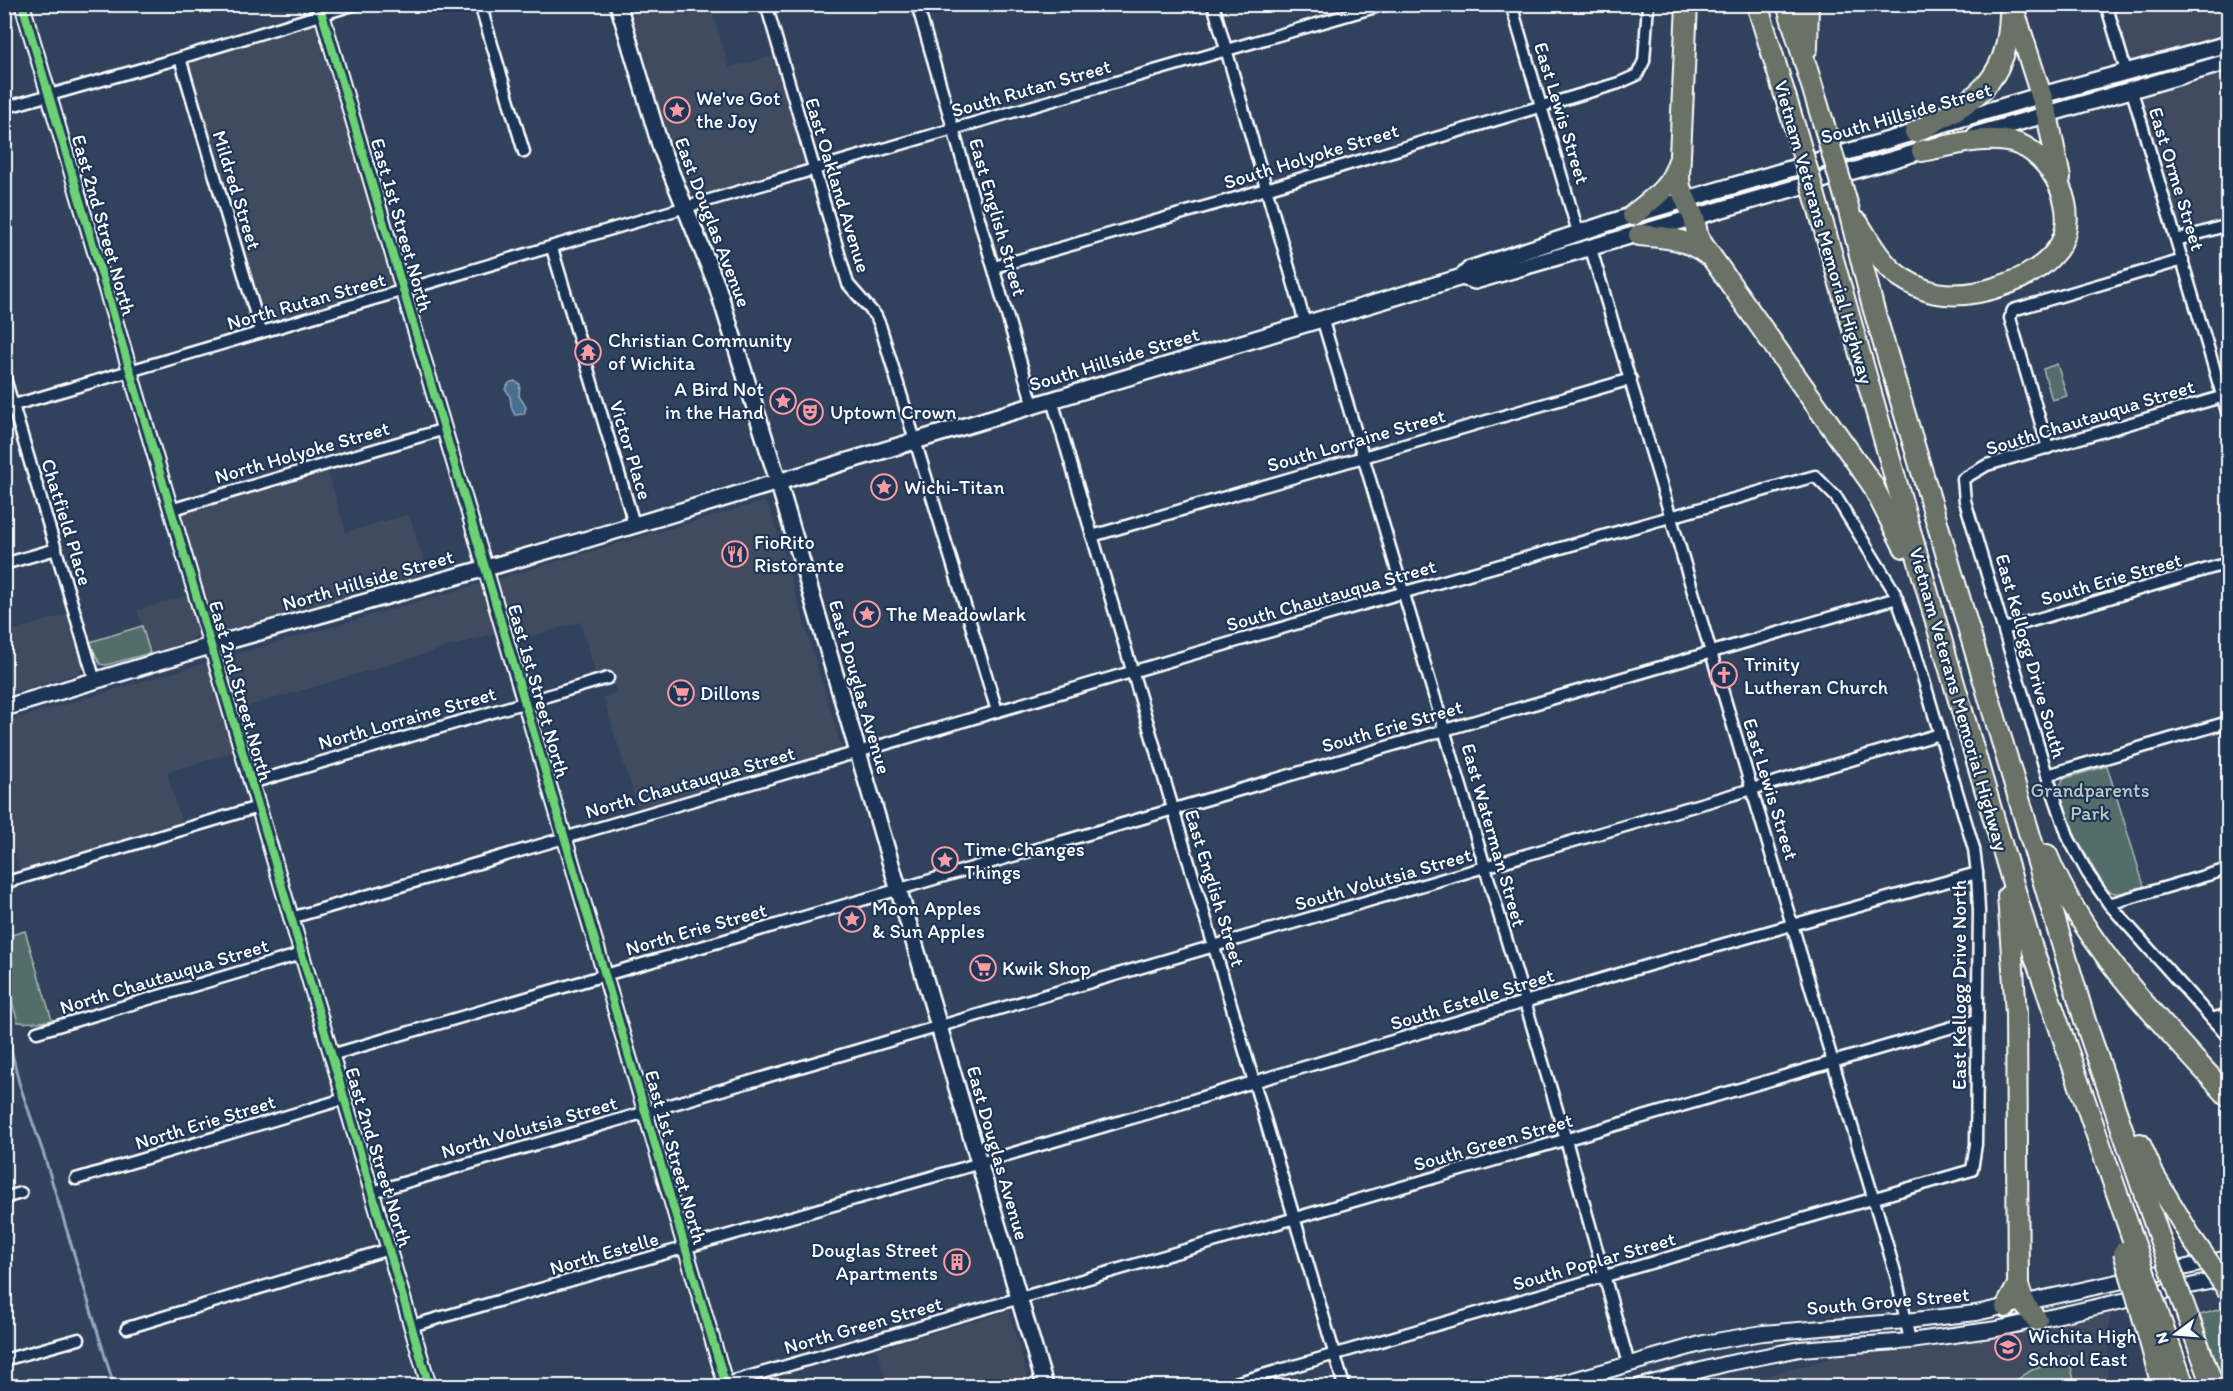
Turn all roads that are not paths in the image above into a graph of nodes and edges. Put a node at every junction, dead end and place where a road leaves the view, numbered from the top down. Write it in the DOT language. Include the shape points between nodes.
graph roads {
  1 [pos="22,4"];
  2 [pos="356,4"];
  3 [pos="480,4"];
  4 [pos="618,4"];
  5 [pos="766,4"];
  6 [pos="917,4"];
  7 [pos="1214,4"];
  8 [pos="1386,4"];
  9 [pos="1511,4"];
  10 [pos="1648,4"];
  11 [pos="1687,4"];
  12 [pos="1757,4"];
  13 [pos="1787,4"];
  14 [pos="1808,4"];
  15 [pos="2011,4"];
  16 [pos="2106,4"];
  17 [pos="321,10"];
  18 [pos="2229,44"];
  19 [pos="1227,50"];
  20 [pos="180,58"];
  21 [pos="2229,62"];
  22 [pos="2126,71"];
  23 [pos="1809,72"];
  24 [pos="2132,91"];
  25 [pos="50,95"];
  26 [pos="2042,95"];
  27 [pos="1540,106"];
  28 [pos="4,108"];
  29 [pos="2047,114"];
  30 [pos="954,129"];
  31 [pos="1915,132"];
  32 [pos="1922,151"];
  33 [pos="524,152"];
  34 [pos="1679,160"];
  35 [pos="815,169"];
  36 [pos="1267,189"];
  37 [pos="2065,197"];
  38 [pos="1686,200"];
  39 [pos="687,207"];
  40 [pos="1848,207"];
  41 [pos="1633,215"];
  42 [pos="1694,219"];
  43 [pos="2229,225"];
  44 [pos="1578,232"];
  45 [pos="1639,235"];
  46 [pos="2177,240"];
  47 [pos="552,248"];
  48 [pos="1592,249"];
  49 [pos="1710,256"];
  50 [pos="2183,260"];
  51 [pos="994,267"];
  52 [pos="1462,278"];
  53 [pos="404,291"];
  54 [pos="1322,318"];
  55 [pos="1305,323"];
  56 [pos="261,332"];
  57 [pos="129,371"];
  58 [pos="4,375"];
  59 [pos="1630,379"];
  60 [pos="2226,395"];
  61 [pos="1052,400"];
  62 [pos="1033,405"];
  63 [pos="9,407"];
  64 [pos="2229,414"];
  65 [pos="445,429"];
  66 [pos="915,440"];
  67 [pos="2048,448"];
  68 [pos="1362,456"];
  69 [pos="1815,476"];
  70 [pos="1963,479"];
  71 [pos="778,481"];
  72 [pos="170,510"];
  73 [pos="1671,516"];
  74 [pos="634,524"];
  75 [pos="1092,536"];
  76 [pos="56,549"];
  77 [pos="2229,563"];
  78 [pos="4,564"];
  79 [pos="486,568"];
  80 [pos="1403,593"];
  81 [pos="1897,598"];
  82 [pos="1938,628"];
  83 [pos="2004,629"];
  84 [pos="210,646"];
  85 [pos="1711,652"];
  86 [pos="1132,672"];
  87 [pos="608,678"];
  88 [pos="95,681"];
  89 [pos="526,702"];
  90 [pos="4,708"];
  91 [pos="997,711"];
  92 [pos="2229,722"];
  93 [pos="1444,730"];
  94 [pos="1940,734"];
  95 [pos="858,752"];
  96 [pos="2012,775"];
  97 [pos="2047,775"];
  98 [pos="250,783"];
  99 [pos="1752,790"];
  100 [pos="258,807"];
  101 [pos="1173,809"];
  102 [pos="1994,819"];
  103 [pos="565,838"];
  104 [pos="1485,868"];
  105 [pos="2229,869"];
  106 [pos="1977,873"];
  107 [pos="4,883"];
  108 [pos="898,891"];
  109 [pos="2109,904"];
  110 [pos="291,918"];
  111 [pos="1792,924"];
  112 [pos="1214,947"];
  113 [pos="301,954"];
  114 [pos="605,974"];
  115 [pos="1524,1002"];
  116 [pos="2229,1014"];
  117 [pos="2212,1019"];
  118 [pos="1977,1020"];
  119 [pos="2085,1021"];
  120 [pos="939,1028"];
  121 [pos="37,1032"];
  122 [pos="2229,1037"];
  123 [pos="331,1055"];
  124 [pos="1833,1061"];
  125 [pos="1254,1082"];
  126 [pos="2229,1096"];
  127 [pos="344,1099"];
  128 [pos="646,1112"];
  129 [pos="1566,1140"];
  130 [pos="979,1163"];
  131 [pos="1972,1170"];
  132 [pos="75,1179"];
  133 [pos="372,1192"];
  134 [pos="21,1193"];
  135 [pos="4,1198"];
  136 [pos="1874,1199"];
  137 [pos="1295,1219"];
  138 [pos="686,1248"];
  139 [pos="388,1249"];
  140 [pos="2229,1258"];
  141 [pos="1605,1276"];
  142 [pos="2229,1277"];
  143 [pos="2229,1290"];
  144 [pos="1019,1299"];
  145 [pos="2016,1299"];
  146 [pos="2037,1320"];
  147 [pos="1906,1321"];
  148 [pos="411,1326"];
  149 [pos="127,1328"];
  150 [pos="2155,1330"];
  151 [pos="78,1339"];
  152 [pos="1910,1341"];
  153 [pos="1336,1354"];
  154 [pos="4,1360"];
  155 [pos="1629,1364"];
  156 [pos="429,1386"];
  157 [pos="723,1386"];
  158 [pos="1045,1386"];
  159 [pos="1225,1386"];
  160 [pos="1344,1386"];
  161 [pos="1552,1386"];
  162 [pos="1640,1386"];
  163 [pos="2162,1386"];
  164 [pos="2184,1386"];
  165 [pos="2213,1386"];
  1 -- 25 [label="street, East 2nd Street North"];
  2 -- 17 [label="street"];
  3 -- 33 [label="street"];
  4 -- 39 [label="main road, East Douglas Avenue" via="661,147"];
  5 -- 35 [label="street, East Oakland Avenue"];
  6 -- 30 [label="street, East English Street"];
  7 -- 19 [label="street"];
  8 -- 19 [label="street, South Rutan Street"];
  9 -- 27 [label="street, East Lewis Street"];
  10 -- 27 [label="street, South Holyoke Street" via="1644,61 1637,75"];
  11 -- 34 [label="highway"];
  12 -- 82 [label="highway, Vietnam Veterans Memorial Highway, bridge"];
  13 -- 23 [label="highway, Vietnam Veterans Memorial Highway"];
  14 -- 23 [label="highway"];
  15 -- 26 [label="highway"];
  15 -- 31 [label="highway" via="2009,36 1993,78 1956,111"];
  16 -- 22 [label="street"];
  17 -- 20 [label="street"];
  17 -- 53 [label="street, East 1st Street North"];
  18 -- 22 [label="main road, South Hillside Street"];
  19 -- 30 [label="street, South Rutan Street"];
  19 -- 36 [label="street"];
  20 -- 25 [label="street"];
  20 -- 56 [label="street, Mildred Street"];
  21 -- 24 [label="main road, South Hillside Street"];
  22 -- 26 [label="main road, South Hillside Street"];
  23 -- 40 [label="highway, Vietnam Veterans Memorial Highway, bridge"];
  24 -- 29 [label="main road, South Hillside Street"];
  24 -- 46 [label="street, East Orme Street"];
  25 -- 28 [label="street"];
  25 -- 57 [label="street, East 2nd Street North"];
  26 -- 29 [label="highway"];
  26 -- 31 [label="main road, South Hillside Street"];
  27 -- 36 [label="street, South Holyoke Street"];
  27 -- 44 [label="street, East Lewis Street"];
  29 -- 32 [label="main road, South Hillside Street"];
  29 -- 37 [label="highway"];
  30 -- 35 [label="street, South Rutan Street"];
  30 -- 51 [label="street, East English Street"];
  31 -- 38 [label="main road, South Hillside Street"];
  32 -- 37 [label="highway" via="1980,140 2011,141 2030,149 2045,162"];
  32 -- 42 [label="main road, South Hillside Street"];
  34 -- 38 [label="highway" via="1680,187"];
  34 -- 41 [label="highway" via="1674,177 1664,189"];
  35 -- 39 [label="street, South Rutan Street"];
  35 -- 66 [label="street, East Oakland Avenue" via="848,284 880,325"];
  36 -- 51 [label="street, South Holyoke Street"];
  36 -- 55 [label="street"];
  37 -- 40 [label="highway" via="2067,222 2058,250 2038,270 2012,283 1971,293 1936,293 1906,281 1879,257"];
  38 -- 41 [label="main road, South Hillside Street"];
  38 -- 42 [label="highway"];
  39 -- 47 [label="street, North Rutan Street"];
  39 -- 71 [label="main road, East Douglas Avenue" via="717,286"];
  40 -- 96 [label="highway, Vietnam Veterans Memorial Highway" via="1876,318"];
  41 -- 44 [label="main road, South Hillside Street"];
  42 -- 45 [label="main road, South Hillside Street"];
  42 -- 49 [label="highway" via="1698,238"];
  43 -- 46 [label="street"];
  44 -- 52 [label="main road, South Hillside Street" via="1470,269"];
  45 -- 48 [label="main road, South Hillside Street"];
  45 -- 49 [label="highway" via="1679,239"];
  46 -- 50 [label="street, East Orme Street"];
  47 -- 53 [label="street, North Rutan Street"];
  47 -- 74 [label="street, Victor Place"];
  48 -- 52 [label="main road, South Hillside Street" via="1475,281"];
  48 -- 59 [label="street, East Lewis Street"];
  49 -- 82 [label="highway" via="1872,484 1899,533"];
  50 -- 60 [label="street, East Orme Street"];
  50 -- 67 [label="street" via="2013,310 2010,318"];
  51 -- 62 [label="street, East English Street"];
  52 -- 54 [label="main road, South Hillside Street"];
  53 -- 56 [label="street, North Rutan Street"];
  53 -- 65 [label="street, East 1st Street North"];
  54 -- 55 [label="main road, South Hillside Street"];
  54 -- 68 [label="street, East Waterman Street"];
  55 -- 61 [label="main road, South Hillside Street"];
  56 -- 57 [label="street, North Rutan Street"];
  57 -- 63 [label="street, North Rutan Street"];
  57 -- 72 [label="street, East 2nd Street North"];
  58 -- 63 [label="street, Chatfield Place"];
  59 -- 68 [label="street, South Lorraine Street"];
  59 -- 73 [label="street, East Lewis Street"];
  60 -- 64 [label="street, East Orme Street"];
  60 -- 67 [label="street, South Chautauqua Street"];
  61 -- 62 [label="main road, South Hillside Street"];
  61 -- 75 [label="street, East English Street"];
  62 -- 66 [label="main road, South Hillside Street"];
  63 -- 76 [label="street, Chatfield Place"];
  65 -- 72 [label="street, North Holyoke Street"];
  65 -- 79 [label="street, East 1st Street North"];
  66 -- 71 [label="main road, South Hillside Street"];
  66 -- 91 [label="street, East Oakland Avenue"];
  67 -- 70 [label="street, South Chautauqua Street" via="1987,465"];
  68 -- 75 [label="street, South Lorraine Street"];
  68 -- 80 [label="street, East Waterman Street"];
  69 -- 73 [label="street, South Chautauqua Street"];
  69 -- 81 [label="street, East Kellogg Drive North" via="1836,496"];
  70 -- 83 [label="street, East Kellogg Drive South" via="1965,501"];
  71 -- 74 [label="main road, North Hillside Street"];
  71 -- 95 [label="main road, East Douglas Avenue"];
  72 -- 84 [label="street, East 2nd Street North"];
  73 -- 80 [label="street, South Chautauqua Street"];
  73 -- 85 [label="street, East Lewis Street"];
  74 -- 79 [label="main road, North Hillside Street"];
  75 -- 86 [label="street, East English Street"];
  76 -- 78 [label="street"];
  76 -- 88 [label="street, Chatfield Place"];
  77 -- 83 [label="street, South Erie Street"];
  79 -- 84 [label="main road, North Hillside Street"];
  79 -- 89 [label="street, East 1st Street North"];
  80 -- 86 [label="street, South Chautauqua Street"];
  80 -- 93 [label="street, East Waterman Street"];
  81 -- 85 [label="street, South Erie Street"];
  81 -- 94 [label="street, East Kellogg Drive North"];
  82 -- 102 [label="highway, Vietnam Veterans Memorial Highway"];
  83 -- 97 [label="street, East Kellogg Drive South"];
  84 -- 88 [label="main road, North Hillside Street"];
  84 -- 98 [label="street, East 2nd Street North"];
  85 -- 93 [label="street, South Erie Street"];
  85 -- 99 [label="street, East Lewis Street"];
  86 -- 91 [label="street, South Chautauqua Street"];
  86 -- 101 [label="street, East English Street"];
  87 -- 89 [label="street, North Lorraine Street"];
  88 -- 90 [label="main road, North Hillside Street"];
  89 -- 98 [label="street, North Lorraine Street"];
  89 -- 103 [label="street, East 1st Street North"];
  91 -- 95 [label="street, South Chautauqua Street"];
  92 -- 97 [label="street"];
  93 -- 101 [label="street, South Erie Street"];
  93 -- 104 [label="street, East Waterman Street"];
  94 -- 99 [label="street, South Volutsia Street"];
  94 -- 106 [label="street, East Kellogg Drive North" via="1974,849"];
  95 -- 103 [label="street, North Chautauqua Street"];
  95 -- 108 [label="main road, East Douglas Avenue"];
  96 -- 119 [label="highway, Vietnam Veterans Memorial Highway"];
  96 -- 126 [label="highway" via="2059,884 2088,933 2150,1010"];
  97 -- 109 [label="street, East Kellogg Drive South" via="2069,839"];
  98 -- 100 [label="street, East 2nd Street North"];
  99 -- 104 [label="street, South Volutsia Street"];
  99 -- 111 [label="street, East Lewis Street"];
  100 -- 107 [label="street"];
  100 -- 110 [label="street, East 2nd Street North"];
  101 -- 108 [label="street, South Erie Street"];
  101 -- 112 [label="street, East English Street"];
  102 -- 145 [label="highway" via="2009,899 2016,1014"];
  102 -- 150 [label="highway, Vietnam Veterans Memorial Highway, bridge"];
  103 -- 110 [label="street, North Chautauqua Street"];
  103 -- 114 [label="street, East 1st Street North"];
  104 -- 112 [label="street, South Volutsia Street"];
  104 -- 115 [label="street, East Waterman Street"];
  105 -- 109 [label="street"];
  106 -- 111 [label="street, South Estelle Street"];
  106 -- 118 [label="street, East Kellogg Drive North"];
  108 -- 114 [label="street, North Erie Street"];
  108 -- 120 [label="main road, East Douglas Avenue"];
  109 -- 117 [label="street, East Kellogg Drive South"];
  110 -- 113 [label="street, East 2nd Street North"];
  111 -- 115 [label="street, South Estelle Street"];
  111 -- 124 [label="street, East Lewis Street"];
  112 -- 120 [label="street, South Volutsia Street"];
  112 -- 125 [label="street, East English Street"];
  113 -- 121 [label="street, North Chautauqua Street"];
  113 -- 123 [label="street, East 2nd Street North"];
  114 -- 123 [label="street, North Erie Street"];
  114 -- 128 [label="street, East 1st Street North"];
  115 -- 125 [label="street, South Estelle Street"];
  115 -- 129 [label="street, East Waterman Street"];
  116 -- 117 [label="street"];
  117 -- 122 [label="street, East Kellogg Drive South"];
  118 -- 124 [label="street, South Green Street"];
  118 -- 131 [label="street, East Kellogg Drive North" via="1976,1144"];
  119 -- 143 [label="highway, bridge" via="2154,1176"];
  119 -- 165 [label="highway, Vietnam Veterans Memorial Highway, bridge"];
  120 -- 128 [label="street, North Volutsia Street"];
  120 -- 130 [label="main road, East Douglas Avenue"];
  123 -- 127 [label="street, East 2nd Street North"];
  124 -- 129 [label="street, South Green Street"];
  124 -- 136 [label="street, East Lewis Street"];
  125 -- 130 [label="street, South Estelle Street"];
  125 -- 137 [label="street, East English Street"];
  127 -- 132 [label="street, North Erie Street"];
  127 -- 133 [label="street, East 2nd Street North"];
  128 -- 133 [label="street, North Volutsia Street"];
  128 -- 138 [label="street, East 1st Street North"];
  129 -- 137 [label="street, South Green Street"];
  129 -- 141 [label="street, East Waterman Street"];
  130 -- 138 [label="street, North Estelle"];
  130 -- 144 [label="main road, East Douglas Avenue"];
  131 -- 136 [label="street, South Poplar Street"];
  133 -- 139 [label="street, East 2nd Street North"];
  134 -- 135 [label="street"];
  136 -- 141 [label="street, South Poplar Street"];
  136 -- 147 [label="street, East Lewis Street"];
  137 -- 144 [label="street, South Green Street"];
  137 -- 153 [label="street, East English Street"];
  138 -- 148 [label="street, North Estelle"];
  138 -- 157 [label="street, East 1st Street North"];
  139 -- 148 [label="street, East 2nd Street North"];
  139 -- 149 [label="street"];
  140 -- 145 [label="street, South Grove Street"];
  141 -- 153 [label="street, South Poplar Street"];
  141 -- 155 [label="street, East Waterman Street"];
  142 -- 146 [label="street, South Grove Street"];
  144 -- 157 [label="street, North Green Street"];
  144 -- 158 [label="main road, East Douglas Avenue"];
  145 -- 146 [label="highway"];
  145 -- 147 [label="street, South Grove Street" via="1976,1313"];
  146 -- 152 [label="street, South Grove Street"];
  147 -- 152 [label="street, East Lewis Street"];
  147 -- 155 [label="street, South Grove Street" via="1733,1337"];
  148 -- 156 [label="street, East 2nd Street North"];
  150 -- 163 [label="highway"];
  150 -- 164 [label="highway"];
  151 -- 154 [label="street"];
  152 -- 162 [label="street, South Grove Street" via="1767,1354"];
  153 -- 159 [label="street, South Poplar Street"];
  153 -- 160 [label="street, East English Street"];
  155 -- 161 [label="street, South Grove Street"];
}
